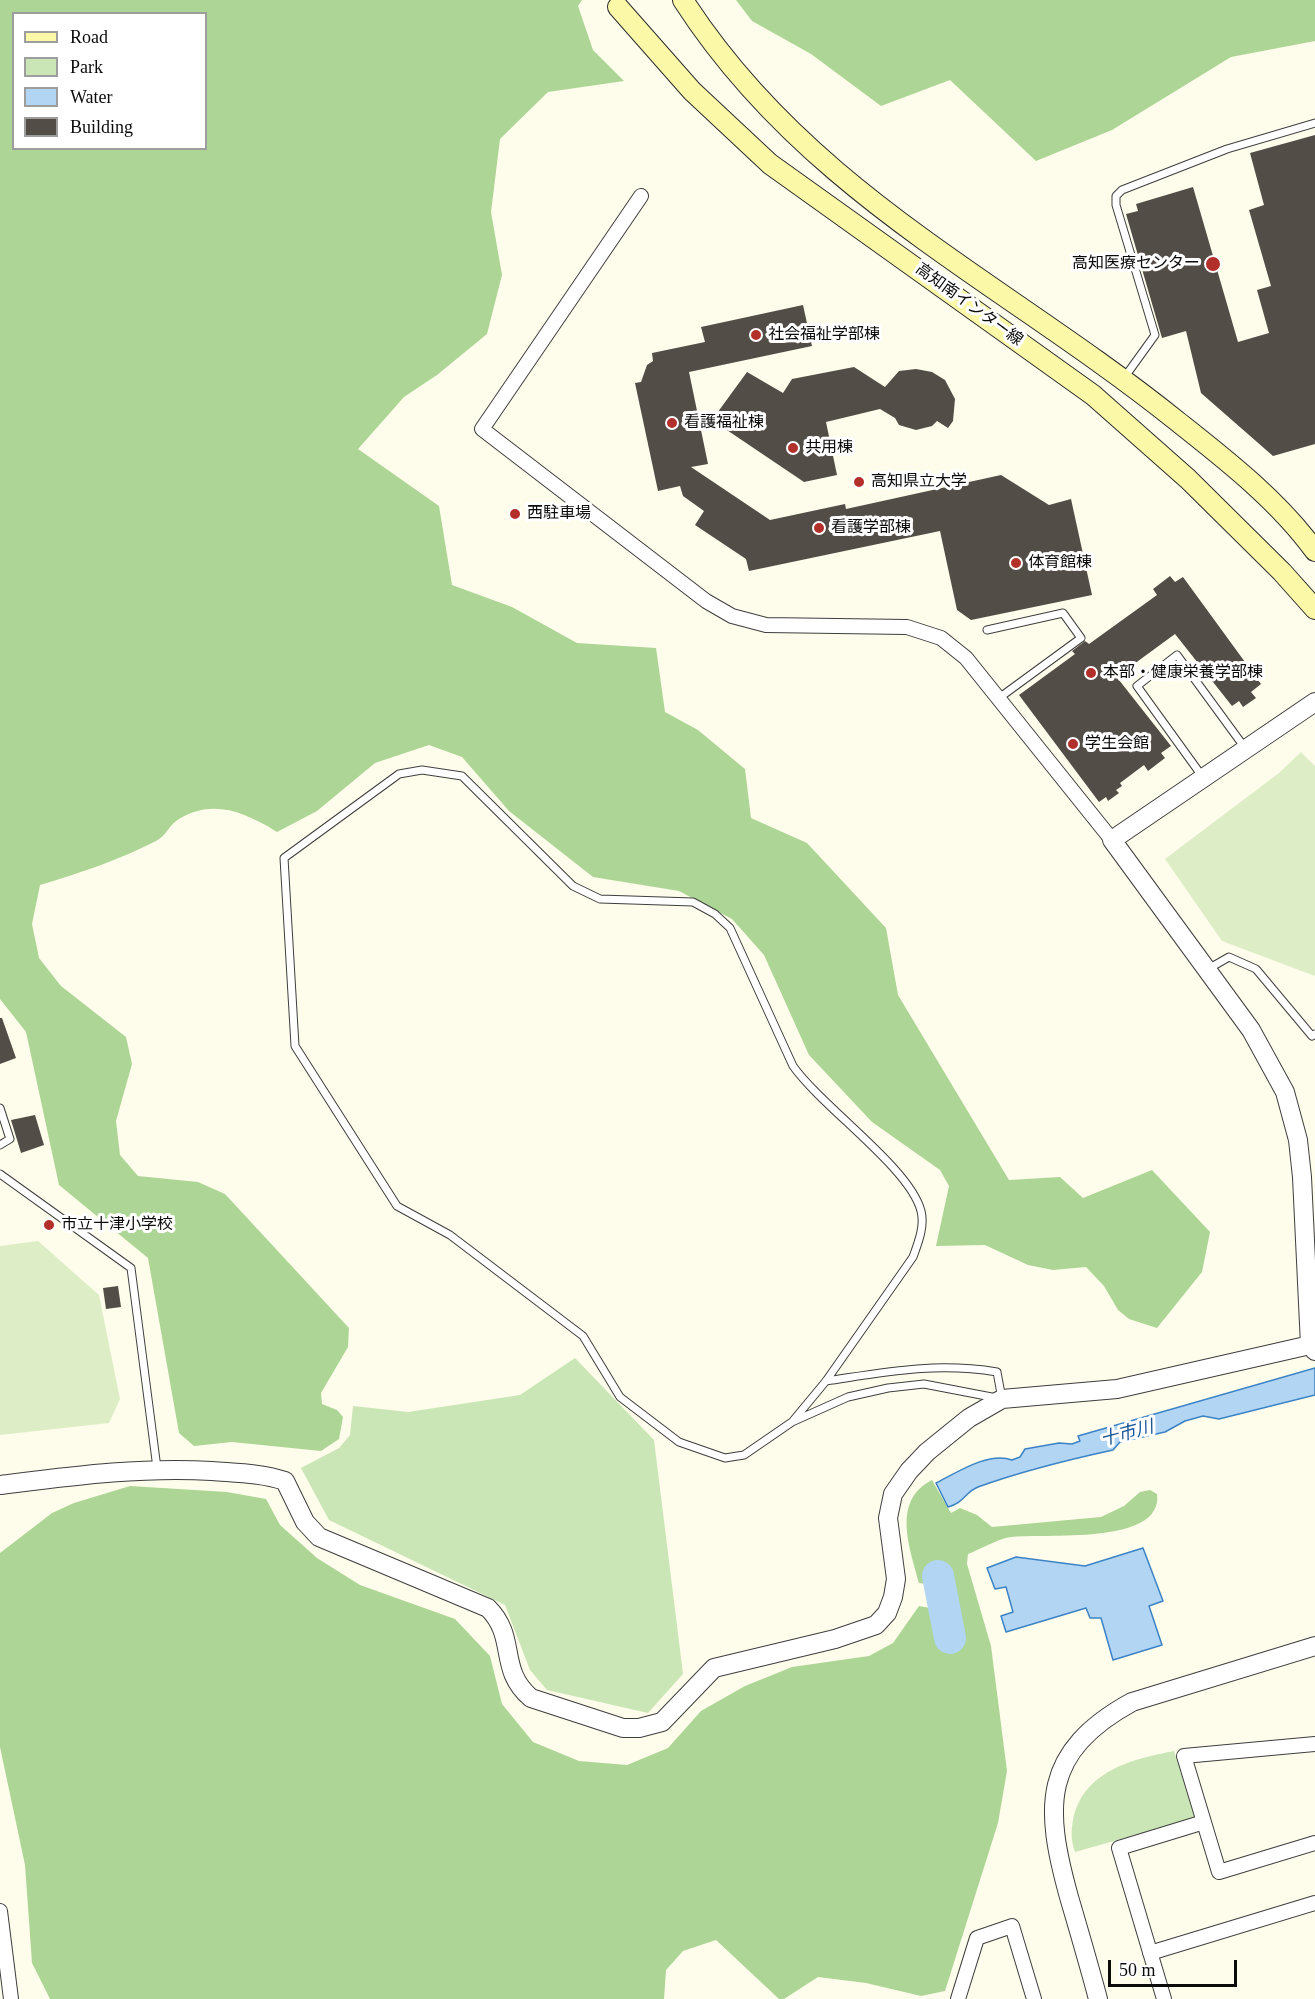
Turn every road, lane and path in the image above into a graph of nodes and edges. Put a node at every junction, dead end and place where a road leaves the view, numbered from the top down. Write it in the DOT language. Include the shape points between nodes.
graph roads {
  1 [pos="683,0"];
  2 [pos="618,7"];
  3 [pos="1315,123"];
  4 [pos="641,196"];
  5 [pos="1124,378"];
  6 [pos="1315,551"];
  7 [pos="1315,609"];
  8 [pos="987,630"];
  9 [pos="999,698"];
  10 [pos="1315,702"];
  11 [pos="1246,749"];
  12 [pos="1204,778"];
  13 [pos="1112,840"];
  14 [pos="1208,969"];
  15 [pos="1315,1034"];
  16 [pos="0,1108"];
  17 [pos="0,1145"];
  18 [pos="0,1174"];
  19 [pos="1313,1348"];
  20 [pos="826,1381"];
  21 [pos="1002,1398"];
  22 [pos="792,1422"];
  23 [pos="157,1468"];
  24 [pos="0,1485"];
  25 [pos="1315,1646"];
  26 [pos="1315,1744"];
  27 [pos="1204,1821"];
  28 [pos="1315,1843"];
  29 [pos="1315,1903"];
  30 [pos="0,1911"];
  31 [pos="1150,1953"];
  32 [pos="11,1999"];
  33 [pos="958,1999"];
  34 [pos="1034,1999"];
  35 [pos="1098,1999"];
  36 [pos="1164,1999"];
  1 -- 5 [label="main road, 高知南インター線" via="738,76 808,147 915,235"];
  2 -- 7 [label="main road, 高知南インター線" via="692,92 770,164 1093,395 1188,479"];
  3 -- 5 [label="lane" via="1227,148 1122,190 1116,196 1155,335"];
  4 -- 9 [label="street" via="482,429 706,601 732,616 766,625 907,627 941,638 966,658"];
  5 -- 6 [label="main road, 高知南インター線" via="1266,497"];
  8 -- 9 [label="lane" via="1063,613 1081,638"];
  9 -- 13 [label="street"];
  10 -- 11 [label="street"];
  11 -- 12 [label="street"];
  11 -- 12 [label="lane" via="1177,656 1137,686"];
  12 -- 13 [label="street"];
  13 -- 14 [label="street"];
  14 -- 15 [label="lane" via="1229,957 1256,969 1312,1036"];
  14 -- 19 [label="street" via="1271,1062 1286,1092 1302,1177"];
  16 -- 17 [label="lane" via="10,1139"];
  18 -- 23 [label="lane" via="131,1268"];
  19 -- 21 [label="street" via="1117,1389"];
  20 -- 21 [label="lane" via="933,1366 969,1368 997,1372"];
  20 -- 22 [label="lane"];
  20 -- 22 [label="lane" via="913,1257 921,1234 922,1213 907,1182 807,1086 729,928 715,914 693,902 600,899 573,886 462,776 422,770 399,774 284,858 295,1046 397,1206 450,1235 583,1336 620,1397 679,1442 725,1458 744,1455"];
  21 -- 22 [label="lane" via="924,1384 848,1397"];
  21 -- 23 [label="street" via="969,1418 927,1452 893,1494 888,1518 896,1579 893,1598 876,1625 835,1640 714,1668 662,1722 639,1728 622,1728 531,1698 511,1675 504,1630 488,1608 319,1537 305,1522 285,1482 265,1474"];
  23 -- 24 [label="street"];
  25 -- 35 [label="street" via="1132,1702 1104,1718 1070,1756 1053,1802 1053,1828"];
  26 -- 27 [label="street" via="1184,1756"];
  27 -- 28 [label="street" via="1219,1872"];
  27 -- 31 [label="street" via="1119,1848"];
  29 -- 31 [label="street"];
  30 -- 32 [label="street"];
  31 -- 36 [label="street"];
  33 -- 34 [label="street" via="977,1938 1012,1926"];
}
